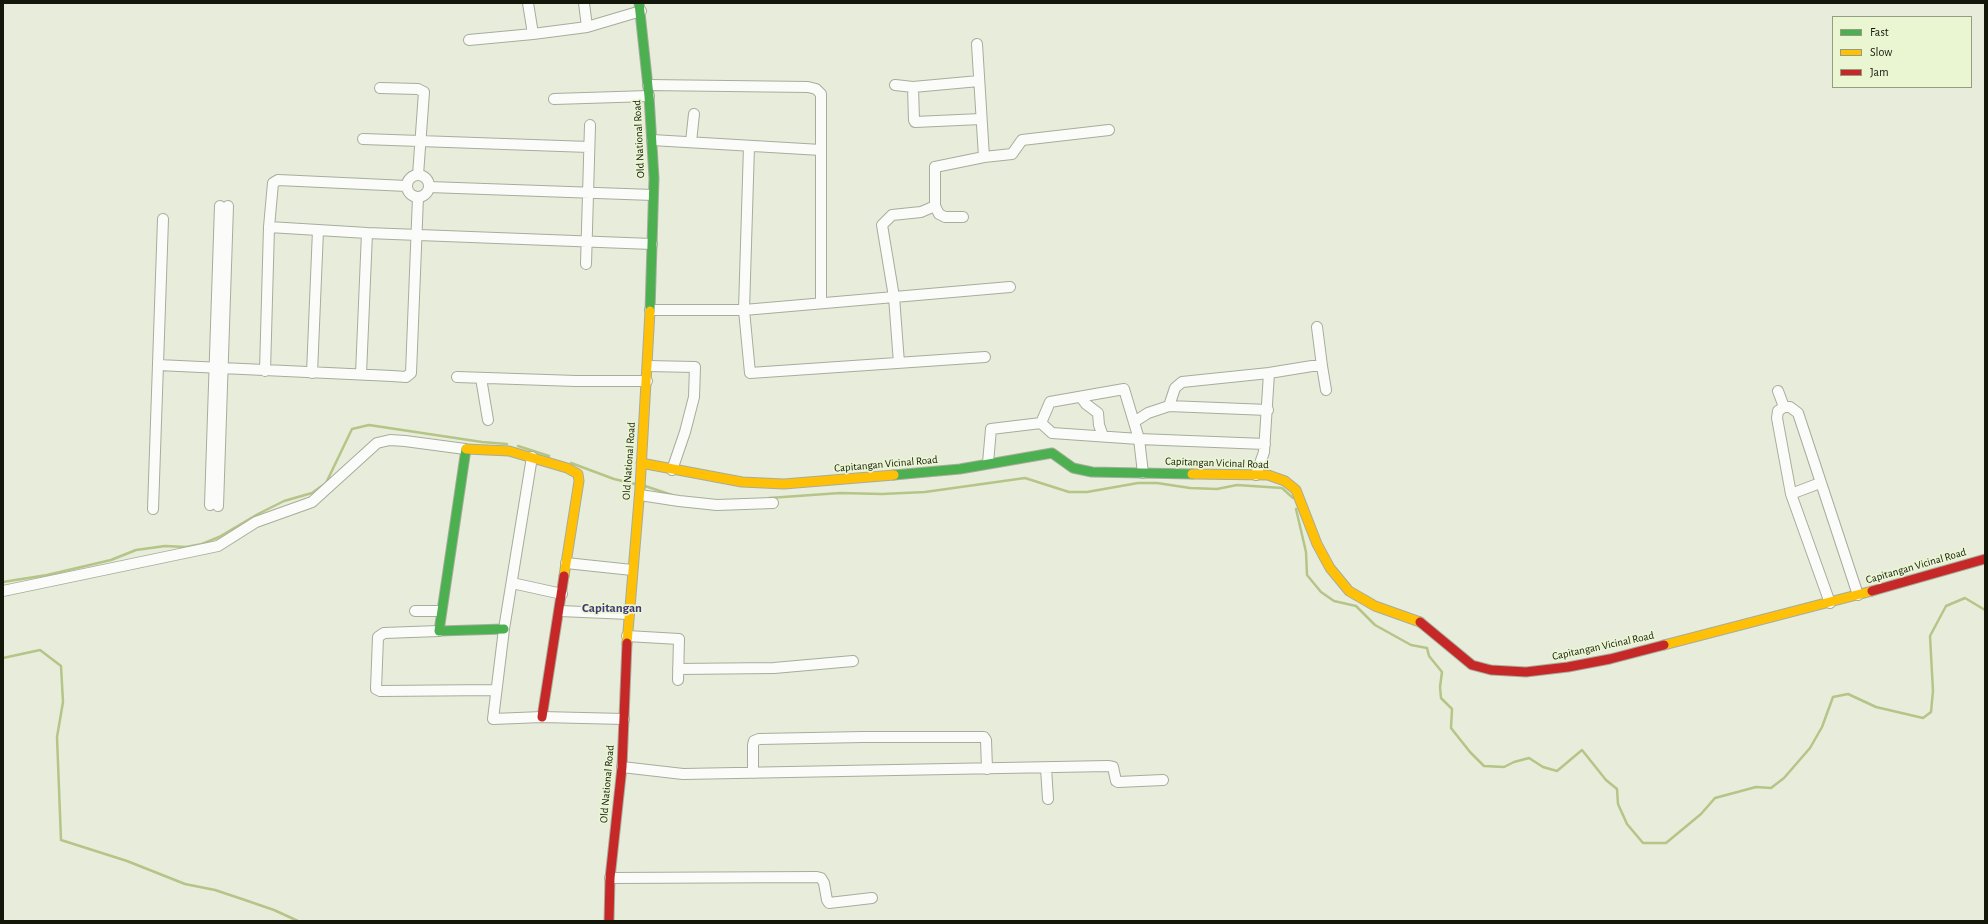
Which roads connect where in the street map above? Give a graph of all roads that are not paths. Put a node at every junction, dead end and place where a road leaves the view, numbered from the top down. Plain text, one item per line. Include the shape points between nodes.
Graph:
1 (528, 3) edge
2 (584, 3) edge
3 (640, 7) edge
4 (587, 27) junction
5 (533, 34) junction
6 (469, 40) dead end
7 (977, 44) dead end
8 (979, 81) junction
9 (648, 85) junction
10 (895, 85) dead end
11 (913, 87) junction
12 (380, 88) dead end
13 (649, 96) junction
14 (554, 99) dead end
15 (694, 114) dead end
16 (981, 119) junction
17 (590, 125) dead end
18 (1109, 130) dead end
19 (362, 139) dead end
20 (652, 140) junction
21 (420, 141) junction
22 (691, 142) junction
23 (749, 146) junction
24 (589, 147) junction
25 (821, 150) junction
26 (984, 157) junction
27 (418, 176) junction
28 (407, 186) junction
29 (429, 187) junction
30 (588, 193) junction
31 (653, 195) junction
32 (418, 197) junction
33 (224, 206) dead end
34 (935, 206) junction
35 (963, 217) dead end
36 (163, 219) dead end
37 (269, 227) junction
38 (318, 230) junction
39 (367, 233) junction
40 (415, 235) junction
41 (586, 241) junction
42 (652, 244) junction
43 (586, 264) dead end
44 (1010, 287) dead end
45 (894, 297) junction
46 (821, 303) junction
47 (650, 310) junction
48 (744, 310) junction
49 (1317, 327) dead end
50 (985, 357) dead end
51 (898, 363) junction
52 (158, 365) junction
53 (648, 366) junction
54 (1322, 366) junction
55 (220, 368) junction
56 (265, 371) junction
57 (312, 373) junction
58 (1268, 373) junction
59 (361, 374) junction
60 (458, 377) dead end
61 (481, 378) junction
62 (647, 381) junction
63 (1326, 390) dead end
64 (1778, 391) dead end
65 (1081, 397) junction
66 (1169, 406) junction
67 (1784, 407) junction
68 (1268, 410) junction
69 (488, 420) dead end
70 (1134, 422) junction
71 (1041, 423) junction
72 (1103, 436) junction
73 (1139, 439) junction
74 (1265, 444) junction
75 (465, 449) junction
76 (532, 457) junction
77 (641, 463) junction
78 (988, 463) junction
79 (672, 470) junction
80 (1143, 473) junction
81 (1256, 475) junction
82 (1820, 483) junction
83 (640, 492) junction
84 (1791, 494) junction
85 (773, 503) dead end
86 (214, 506) dead end
87 (153, 509) dead end
88 (1985, 559) edge
89 (566, 563) junction
90 (632, 570) junction
91 (512, 583) junction
92 (3, 591) edge
93 (562, 594) junction
94 (1858, 595) junction
95 (1830, 603) junction
96 (415, 611) dead end
97 (441, 611) junction
98 (560, 611) junction
99 (629, 614) junction
100 (504, 629) junction
101 (439, 631) junction
102 (627, 636) junction
103 (853, 662) dead end
104 (678, 669) junction
105 (678, 680) dead end
106 (495, 690) junction
107 (542, 717) junction
108 (624, 719) junction
109 (622, 767) junction
110 (1046, 768) junction
111 (987, 769) junction
112 (753, 773) junction
113 (1163, 780) dead end
114 (1048, 799) dead end
115 (610, 878) junction
116 (872, 898) dead end
117 (609, 921) edge

1 - 5 street
2 - 4 street
3 - 4 street
3 - 9 street, Old National Road
4 - 5 street
5 - 6 street
7 - 8 street
8 - 11 street
8 - 16 street
9 - 13 street, Old National Road
9 - 25 street via 816,89 821,94
10 - 11 street
11 - 16 street via 915,122
12 - 21 street via 418,89 424,92
13 - 14 street
13 - 20 street, Old National Road
15 - 22 street
16 - 26 street
17 - 24 street
18 - 26 street via 1022,140 1012,154
19 - 21 street
20 - 22 street
20 - 31 street, Old National Road
21 - 24 street
21 - 27 street
22 - 23 street
23 - 25 street
23 - 48 street
24 - 30 street
25 - 46 street
26 - 34 street via 935,167
27 - 28 street via 412,177
27 - 29 street via 427,181
28 - 32 street via 411,195
28 - 37 street via 278,180 273,183 272,188
29 - 30 street
29 - 32 street via 424,196
30 - 31 street
30 - 41 street
31 - 42 street, Old National Road
32 - 40 street
33 - 55 street
34 - 35 street via 944,217
34 - 45 street via 921,212 892,215 882,225
36 - 52 street
37 - 38 street
37 - 56 street
38 - 39 street
38 - 57 street
39 - 40 street
39 - 59 street
40 - 41 street
40 - 59 street via 411,373 406,377
41 - 42 street
41 - 43 street
42 - 47 street, Old National Road
44 - 45 street
45 - 46 street
45 - 51 street
46 - 48 street
47 - 48 street
47 - 53 street, Old National Road
48 - 51 street via 750,374
49 - 54 street
50 - 51 street
52 - 55 street
52 - 87 street
53 - 62 street, Old National Road
53 - 79 street via 695,367 694,397
54 - 58 street
54 - 63 street
55 - 56 street
55 - 86 street
56 - 57 street
57 - 59 street
58 - 66 street via 1182,382 1175,388
58 - 68 street
60 - 61 street
61 - 62 street
61 - 69 street
62 - 77 street, Old National Road
64 - 67 street
65 - 70 street via 1124,389
65 - 71 street via 1050,402
65 - 72 street via 1098,413
66 - 68 street
66 - 70 street via 1148,413
67 - 82 street via 1790,407 1798,413
67 - 84 street via 1778,411 1777,418
68 - 74 street
70 - 73 street
71 - 72 street via 1052,433
71 - 78 street via 991,429
72 - 73 street
73 - 74 street
73 - 80 street
74 - 81 street
75 - 76 street via 509,452
75 - 92 street via 405,441 390,440 377,443 312,502 256,522 218,546
75 - 97 street
76 - 89 street via 578,474
76 - 91 street
77 - 79 street, Capitangan Vicinal Road
77 - 83 street, Old National Road
78 - 79 street, Capitangan Vicinal Road via 960,470 784,484 742,482
78 - 80 street, Capitangan Vicinal Road via 1052,453 1073,468 1092,472
80 - 81 street, Capitangan Vicinal Road
81 - 95 street, Capitangan Vicinal Road via 1268,475 1286,481 1296,490 1317,544 1330,568 1349,591 1375,606 1418,620 1472,665 1491,670 1526,672 1610,659
82 - 84 street
82 - 94 street
83 - 85 street via 679,501 717,505
83 - 90 street, Old National Road
84 - 95 street
88 - 94 street, Capitangan Vicinal Road
89 - 90 street
89 - 93 street
90 - 99 street, Old National Road
91 - 93 street
91 - 100 street
93 - 98 street
94 - 95 street, Capitangan Vicinal Road
96 - 97 street
97 - 101 street
98 - 99 street
98 - 107 street
99 - 102 street, Old National Road
100 - 101 street
100 - 106 street
101 - 106 street via 384,633 378,637 376,690
102 - 104 street via 679,639
102 - 108 street, Old National Road
103 - 104 street via 774,668
104 - 105 street
106 - 107 street via 493,719
107 - 108 street
108 - 109 street, Old National Road
109 - 112 street via 683,774
109 - 115 street, Old National Road
110 - 111 street
110 - 113 street via 1108,766 1113,767 1118,782
110 - 114 street
111 - 112 street
111 - 112 street via 984,737 759,738 753,745
115 - 116 street via 817,877 822,878 829,903
115 - 117 street, Old National Road

